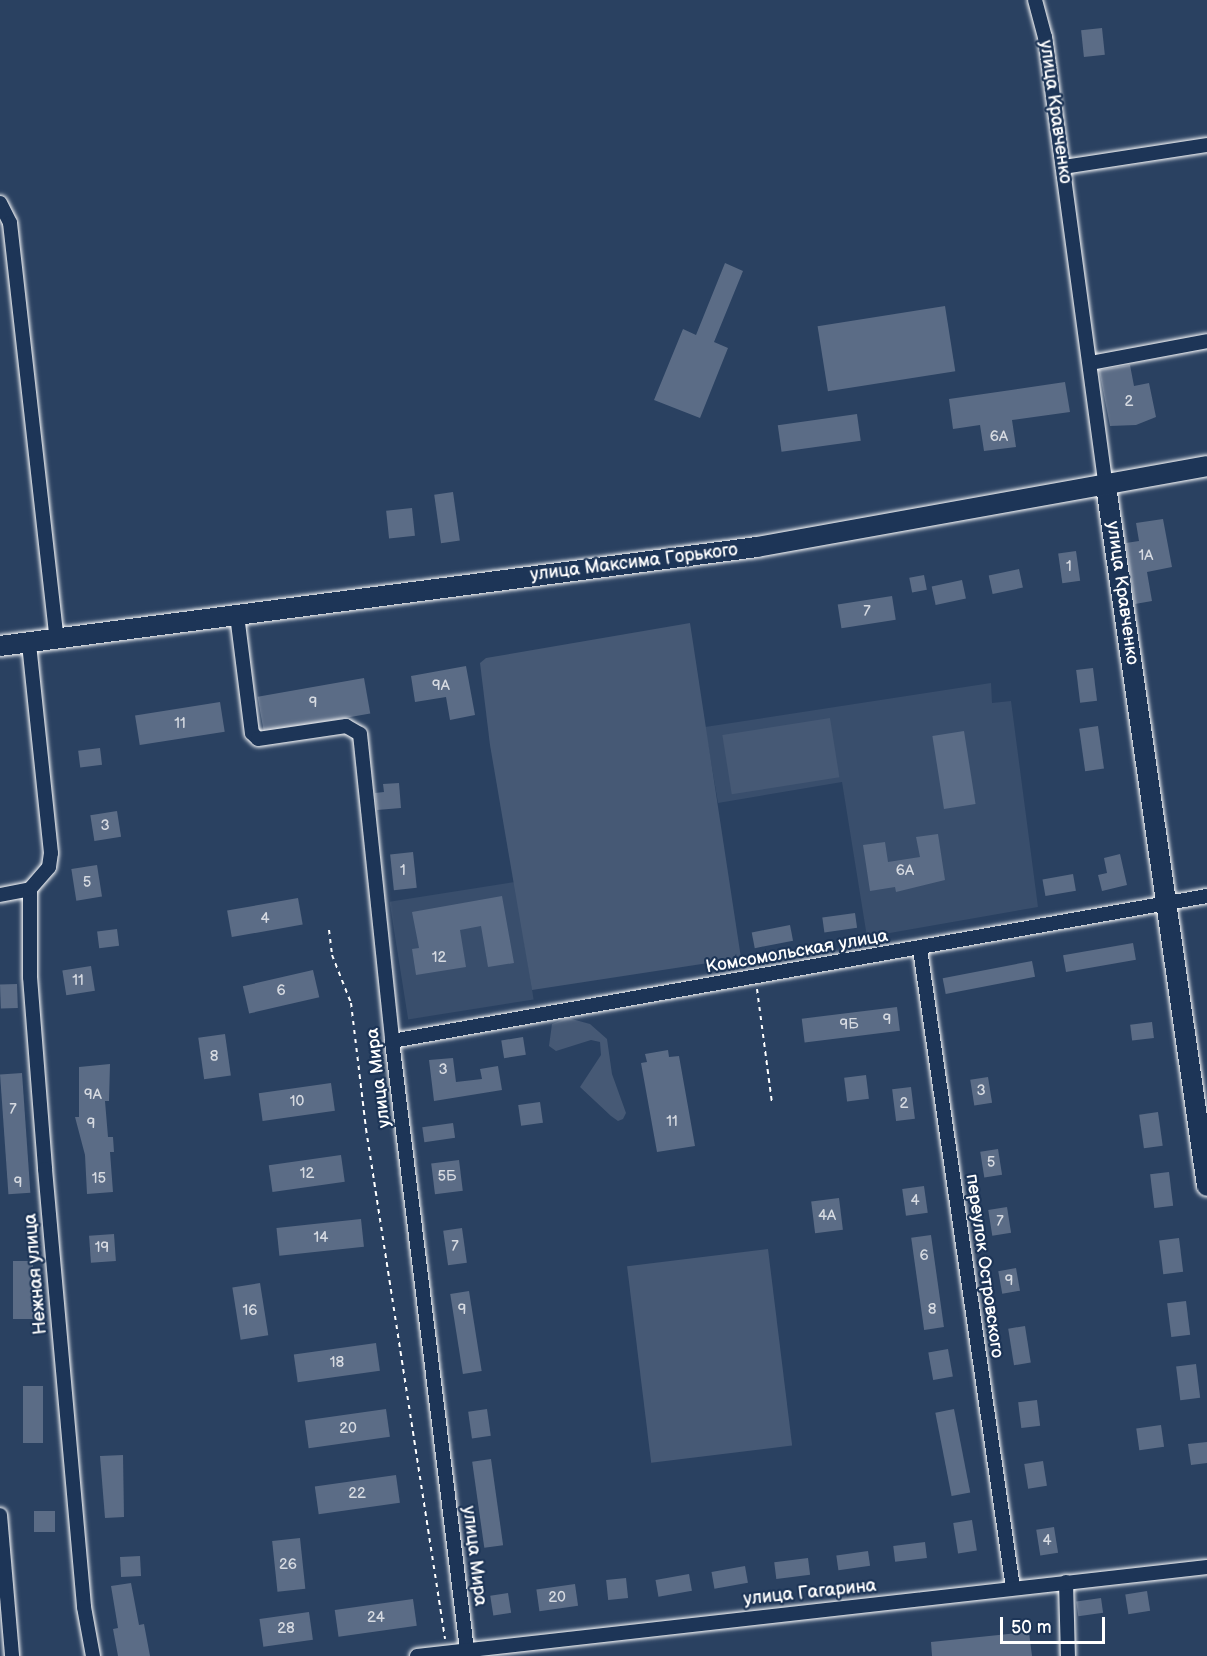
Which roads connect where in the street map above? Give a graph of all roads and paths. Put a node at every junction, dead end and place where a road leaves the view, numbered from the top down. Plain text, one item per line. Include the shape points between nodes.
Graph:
1 (1039, 3) edge
2 (1207, 145) edge
3 (1063, 167) junction
4 (0, 203) edge
5 (1207, 341) edge
6 (1089, 363) junction
7 (1207, 466) edge
8 (1106, 486) junction
9 (237, 615) junction
10 (57, 639) junction
11 (28, 643) junction
12 (0, 646) edge
13 (30, 889) junction
14 (0, 895) edge
15 (1207, 896) edge
16 (1166, 902) junction
17 (329, 930) dead end
18 (920, 949) junction
19 (756, 978) junction
20 (393, 1041) junction
21 (772, 1103) dead end
22 (1202, 1119) edge
23 (1207, 1186) edge
24 (0, 1515) edge
25 (1207, 1567) edge
26 (1066, 1582) junction
27 (1013, 1588) junction
28 (468, 1650) junction
29 (447, 1652) junction
30 (12, 1656) edge
31 (93, 1656) edge
32 (417, 1656) edge
33 (1068, 1656) edge

1 - 3 street, улица Кравченко
2 - 3 street
3 - 6 street, улица Кравченко
4 - 10 street via 10,223
5 - 6 street
6 - 8 street, улица Кравченко
7 - 8 main road, улица Максима Горького
8 - 9 main road, улица Максима Горького via 757,547
8 - 16 main road, улица Кравченко
9 - 10 main road, улица Максима Горького
9 - 20 street, улица Мира via 252,732 258,739 346,726 360,734
10 - 11 main road, улица Максима Горького
11 - 12 main road, улица Максима Горького
11 - 13 street via 52,840 49,867
13 - 14 street
13 - 31 street, Нежная улица via 30,977 48,1203 84,1607
15 - 16 street, Комсомольская улица
16 - 18 street, Комсомольская улица
16 - 22 main road, улица Кравченко
17 - 29 path via 332,956 351,1003 366,1129
18 - 19 street, Комсомольская улица
18 - 27 street, переулок Островского
19 - 20 street, Комсомольская улица
19 - 21 path
20 - 28 street, улица Мира
22 - 23 main road, улица Кравченко
24 - 30 street
25 - 26 street, улица Гагарина
26 - 27 street, улица Гагарина
26 - 33 street
27 - 28 street, улица Гагарина
28 - 29 street, улица Гагарина
29 - 32 street, улица Гагарина

